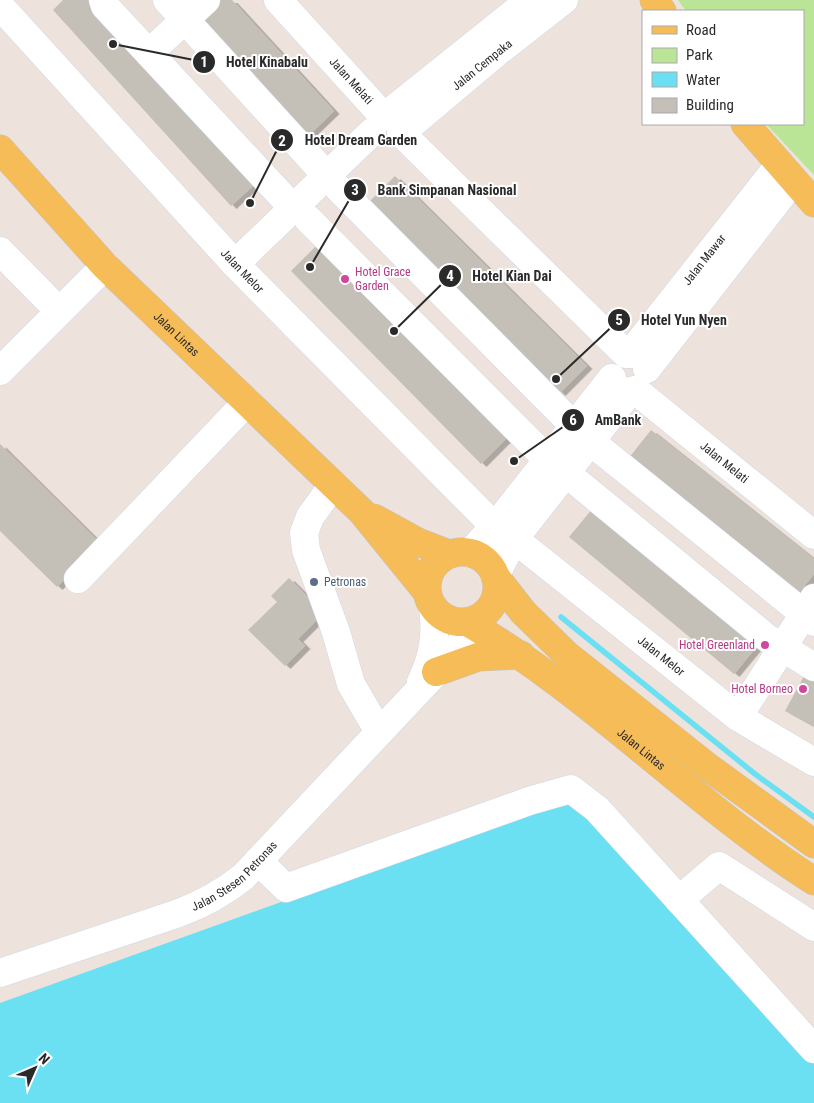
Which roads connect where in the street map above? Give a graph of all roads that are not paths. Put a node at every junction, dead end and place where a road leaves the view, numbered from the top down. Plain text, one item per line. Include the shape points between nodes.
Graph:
1 (18, 0) edge
2 (103, 0) edge
3 (167, 0) edge
4 (206, 0) edge
5 (258, 0) edge
6 (278, 0) edge
7 (530, 0) edge
8 (564, 0) edge
9 (0, 6) edge
10 (185, 20) junction
11 (149, 52) junction
12 (746, 125) edge
13 (384, 133) junction
14 (0, 148) edge
15 (786, 173) junction
16 (333, 183) junction
17 (814, 203) edge
18 (300, 214) junction
19 (0, 251) edge
20 (247, 265) junction
21 (105, 266) junction
22 (59, 312) junction
23 (0, 371) edge
24 (630, 372) junction
25 (247, 402) junction
26 (582, 434) junction
27 (557, 466) junction
28 (333, 485) junction
29 (362, 512) junction
30 (814, 514) edge
31 (510, 526) junction
32 (814, 535) edge
33 (708, 537) junction
34 (459, 554) junction
35 (682, 569) junction
36 (495, 576) junction
37 (78, 579) dead end
38 (430, 600) junction
39 (810, 612) edge
40 (467, 622) junction
41 (782, 649) junction
42 (521, 655) junction
43 (814, 667) edge
44 (436, 672) junction
45 (414, 694) junction
46 (742, 710) junction
47 (379, 732) junction
48 (814, 742) edge
49 (814, 762) edge
50 (814, 844) edge
51 (258, 861) junction
52 (814, 881) edge
53 (679, 900) junction
54 (814, 927) edge
55 (0, 973) edge
56 (814, 1049) edge

1 - 20 street, Jalan Melor
2 - 11 street
3 - 10 street
4 - 10 street
5 - 13 street, Jalan Melati
6 - 13 street, Jalan Melati
7 - 13 street, Jalan Cempaka
8 - 13 street, Jalan Cempaka
9 - 20 street, Jalan Melor
10 - 11 street
10 - 16 street
11 - 18 street
12 - 15 main road
13 - 16 street, Jalan Cempaka
13 - 24 street, Jalan Melati
14 - 21 main road, Jalan Lintas
15 - 17 main road
15 - 24 street, Jalan Mawar
16 - 18 street, Jalan Cempaka
16 - 26 street
18 - 20 street, Jalan Cempaka
18 - 27 street
19 - 22 street
20 - 31 street, Jalan Melor
21 - 22 street
21 - 25 main road, Jalan Lintas
22 - 23 street
24 - 26 street, Jalan Mawar
24 - 30 street, Jalan Melati
24 - 32 street, Jalan Melati
25 - 28 main road, Jalan Lintas
25 - 37 street
26 - 27 street, Jalan Mawar
26 - 33 street
27 - 31 street, Jalan Mawar
27 - 35 street
28 - 29 main road, Jalan Lintas
28 - 47 street via 310,517 304,533 306,550 351,684
29 - 34 main road, Jalan Lintas via 418,542
29 - 38 main road, Jalan Lintas
31 - 34 street, Jalan Mawar
31 - 36 street, Jalan Mawar
31 - 46 street, Jalan Melor
33 - 35 street
33 - 39 street
34 - 36 main road via 486,561
34 - 38 main road via 439,560 431,569 427,580
35 - 41 street
36 - 40 main road via 497,586 492,606
36 - 50 main road via 528,618 567,655 708,767
38 - 40 main road via 448,620
38 - 45 street, Jalan Stesen Petronas via 436,628 432,655
39 - 41 street
40 - 42 main road, Jalan Lintas
40 - 44 street, Jalan Stesen Petronas via 455,652
41 - 43 street
41 - 46 street
42 - 44 main road via 478,657
42 - 52 main road, Jalan Lintas via 717,813
44 - 45 street, Jalan Stesen Petronas
45 - 47 street, Jalan Stesen Petronas
46 - 48 street, Jalan Melor
46 - 49 street, Jalan Melor
47 - 51 street, Jalan Stesen Petronas
51 - 53 street via 286,888 571,788 596,809
51 - 55 street, Jalan Stesen Petronas via 226,891 204,904
53 - 54 street via 719,866
53 - 56 street

